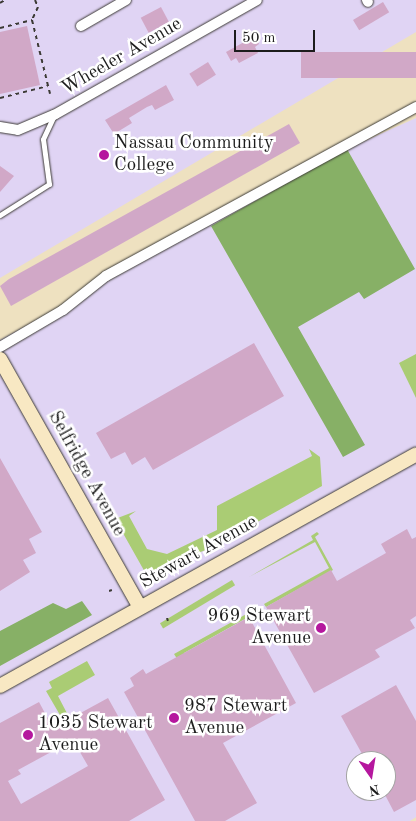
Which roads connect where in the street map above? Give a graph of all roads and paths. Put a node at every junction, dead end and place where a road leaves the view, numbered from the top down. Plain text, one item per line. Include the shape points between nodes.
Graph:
1 (5, 0) edge
2 (35, 0) edge
3 (126, 0) edge
4 (257, 0) edge
5 (0, 3) edge
6 (32, 20) junction
7 (80, 26) dead end
8 (0, 28) edge
9 (48, 86) junction
10 (50, 94) dead end
11 (0, 98) edge
12 (416, 107) edge
13 (54, 116) junction
14 (0, 127) edge
15 (0, 215) edge
16 (0, 347) edge
17 (0, 359) edge
18 (416, 454) edge
19 (149, 570) dead end
20 (152, 576) dead end
21 (140, 607) junction
22 (0, 686) edge

1 - 5 path
2 - 6 path via 38,7
3 - 7 street
4 - 13 street, Wheeler Avenue
6 - 8 path
6 - 9 path
9 - 10 path
9 - 11 path
12 - 16 street via 106,276 63,310
13 - 14 street, Wheeler Avenue via 18,130
13 - 15 lane via 43,139 48,184
17 - 21 main road, Selfridge Avenue
18 - 21 main road, Stewart Avenue
19 - 20 path
21 - 22 main road, Stewart Avenue

